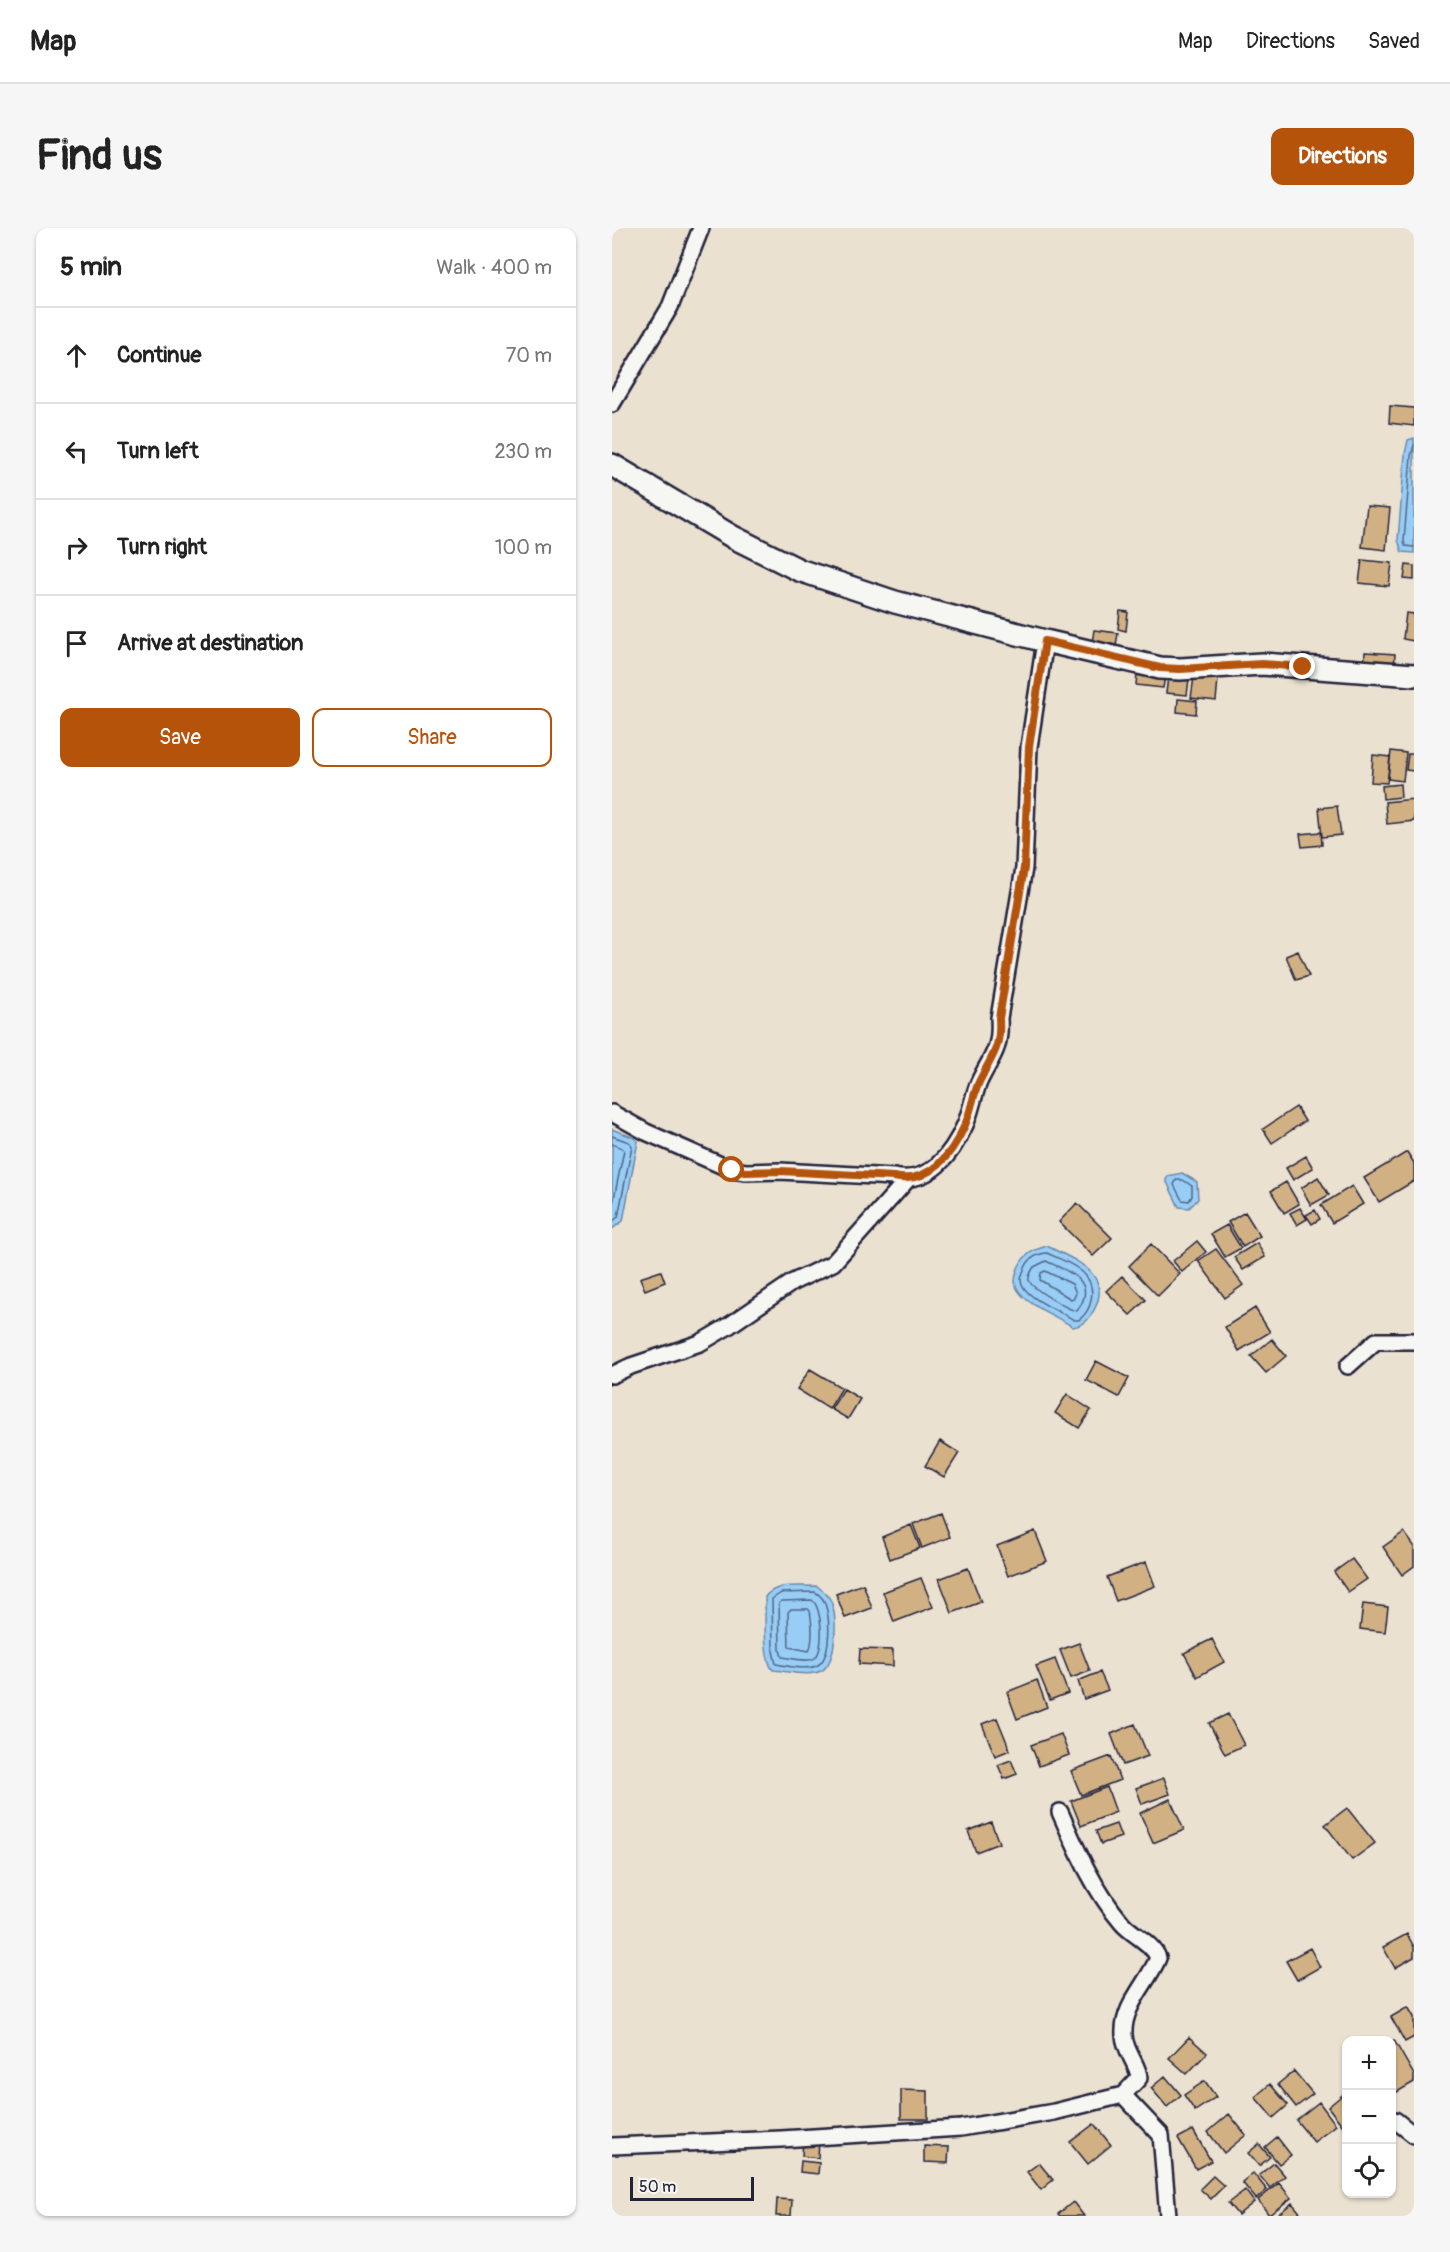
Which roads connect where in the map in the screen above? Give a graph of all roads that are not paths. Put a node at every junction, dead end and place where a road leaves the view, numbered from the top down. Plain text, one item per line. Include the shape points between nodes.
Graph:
1 (701, 228) edge
2 (612, 404) edge
3 (612, 465) edge
4 (1045, 641) junction
5 (1414, 675) edge
6 (612, 1113) edge
7 (907, 1180) junction
8 (1414, 1341) edge
9 (1348, 1366) dead end
10 (612, 1375) edge
11 (1060, 1812) dead end
12 (1123, 2095) junction
13 (1396, 2121) edge
14 (1414, 2135) edge
15 (612, 2146) edge
16 (1168, 2216) edge

1 - 2 street via 670,307
3 - 4 street via 733,537 799,570 895,603
4 - 5 street via 1160,668 1262,664
4 - 7 street via 1029,747 1024,868 997,1050 979,1083 965,1126 942,1162 921,1177
6 - 7 street via 732,1170
7 - 10 street via 832,1263 793,1282 700,1343
8 - 9 street via 1376,1341
11 - 12 street via 1087,1873 1122,1924 1158,1959 1127,2013 1123,2034 1140,2078
12 - 15 street via 961,2128
12 - 16 street via 1161,2135
13 - 14 street

